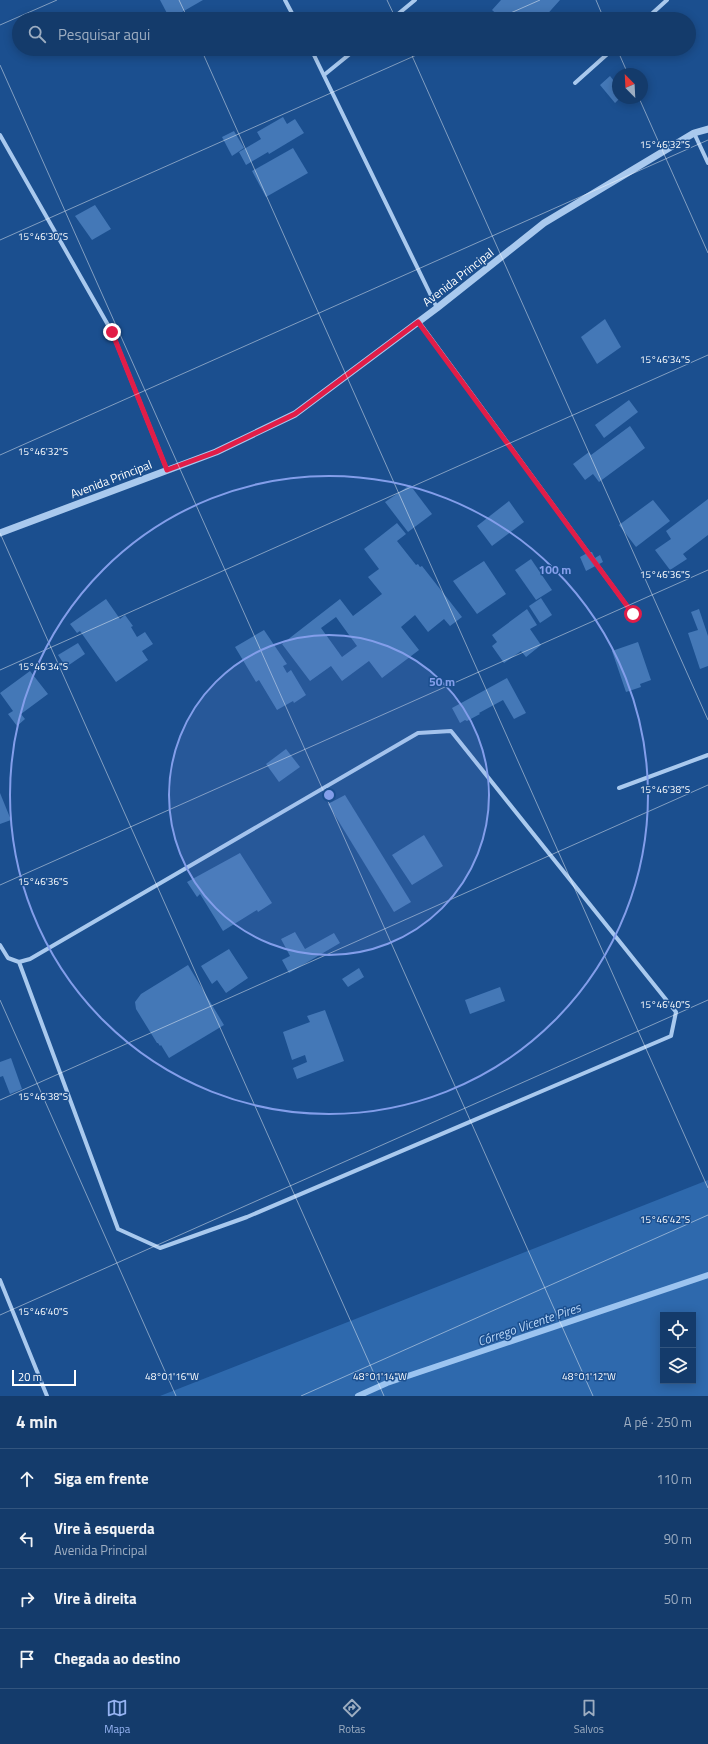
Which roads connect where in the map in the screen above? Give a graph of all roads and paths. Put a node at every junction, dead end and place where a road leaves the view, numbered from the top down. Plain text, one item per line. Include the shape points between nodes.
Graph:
1 (285, 0) edge
2 (415, 0) edge
3 (667, 0) edge
4 (291, 12) edge
5 (400, 12) edge
6 (654, 12) edge
7 (314, 56) edge
8 (347, 56) edge
9 (605, 56) edge
10 (324, 75) junction
11 (575, 83) dead end
12 (708, 129) edge
13 (694, 133) junction
14 (0, 135) edge
15 (708, 163) edge
16 (437, 308) junction
17 (418, 322) junction
18 (167, 470) junction
19 (0, 532) edge
20 (633, 614) dead end
21 (708, 755) edge
22 (619, 788) dead end
23 (0, 945) edge
24 (19, 962) junction
25 (0, 1280) edge
26 (47, 1396) edge

1 - 4 street
2 - 5 street
3 - 6 street
7 - 10 street
8 - 10 street
9 - 11 street
10 - 16 street
12 - 13 street, Avenida Principal
13 - 15 street
13 - 16 street, Avenida Principal via 544,223
14 - 18 street via 112,332
16 - 17 street, Avenida Principal
17 - 18 street, Avenida Principal via 295,414 216,452
17 - 20 street
18 - 19 street, Avenida Principal
21 - 22 street
23 - 24 street via 8,958
24 - 24 street via 118,1229 160,1248 247,1216 671,1036 676,1012 451,731 418,733 30,959
25 - 26 street

